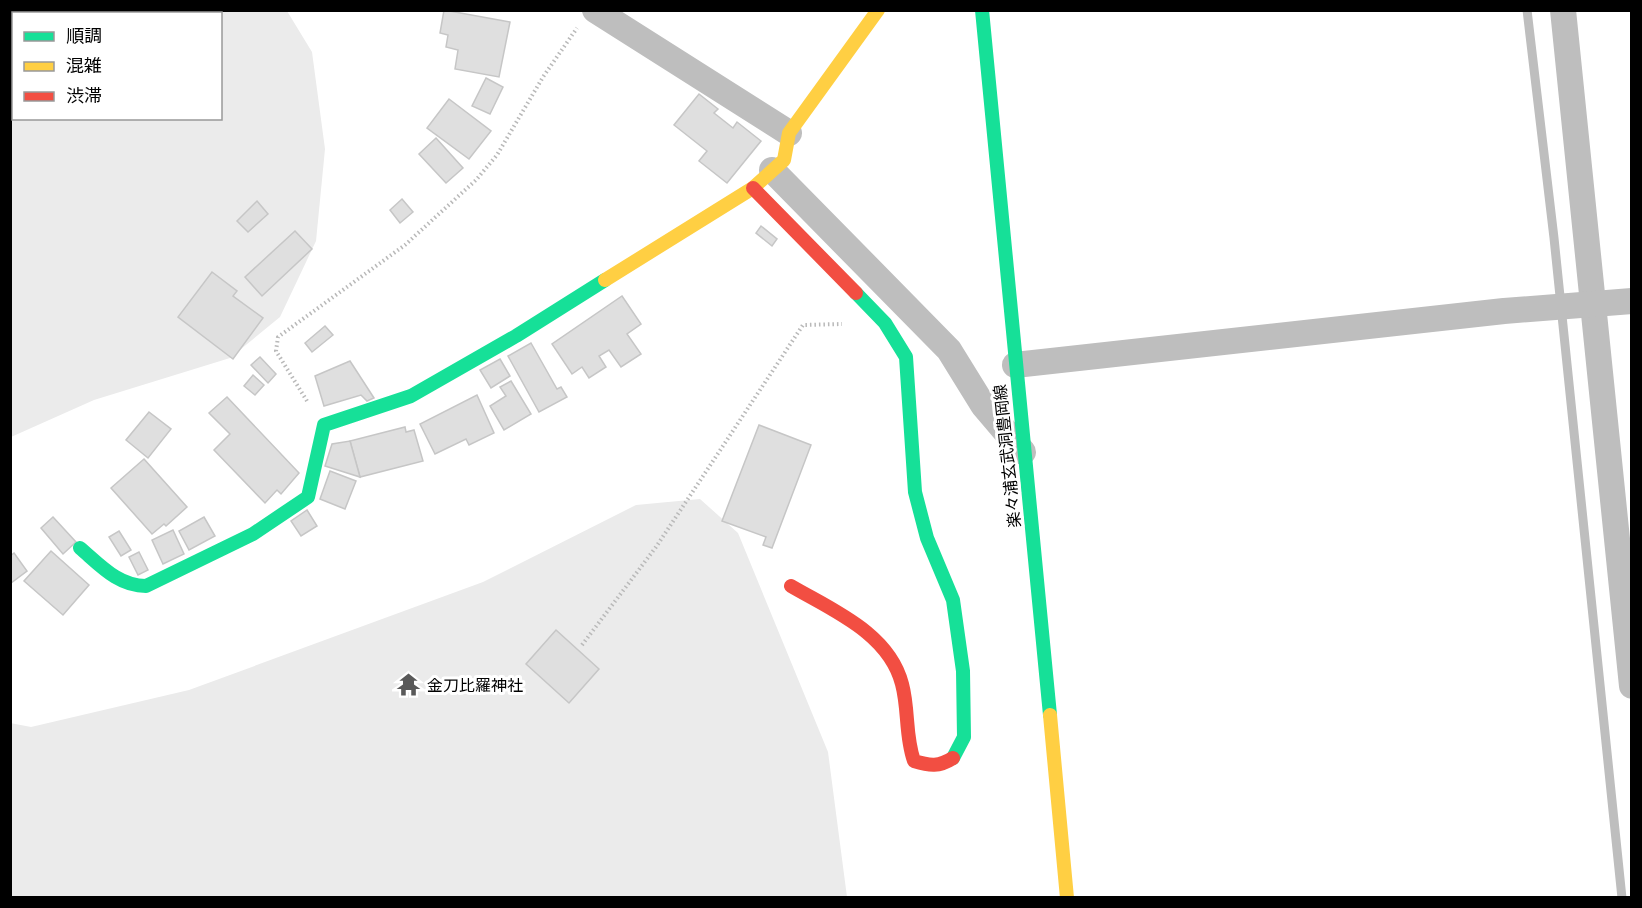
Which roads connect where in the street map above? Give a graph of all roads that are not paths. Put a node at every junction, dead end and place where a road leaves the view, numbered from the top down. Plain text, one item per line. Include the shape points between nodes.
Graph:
1 (878, 10) edge
2 (982, 10) edge
3 (1563, 10) edge
4 (589, 15) edge
5 (789, 132) junction
6 (772, 170) junction
7 (753, 188) junction
8 (1632, 301) edge
9 (1592, 305) junction
10 (1015, 365) junction
11 (1023, 452) junction
12 (80, 548) dead end
13 (790, 586) dead end
14 (1632, 686) edge
15 (1067, 897) edge

1 - 5 street
2 - 10 street, 楽々浦玄武洞豊岡線
3 - 9 street
4 - 5 street
5 - 6 street via 784,160
6 - 7 street
6 - 11 street via 949,350 983,405
7 - 12 street via 516,336 411,396 324,425 308,496 253,534 135,588
7 - 13 street via 885,323 906,357 915,492 927,538 953,600 963,671 964,736 957,755 944,764 931,766 914,761 906,741 902,682 889,657 874,636
8 - 9 street
9 - 10 street via 1503,311
9 - 14 street
10 - 11 street, 楽々浦玄武洞豊岡線
11 - 15 street, 楽々浦玄武洞豊岡線

